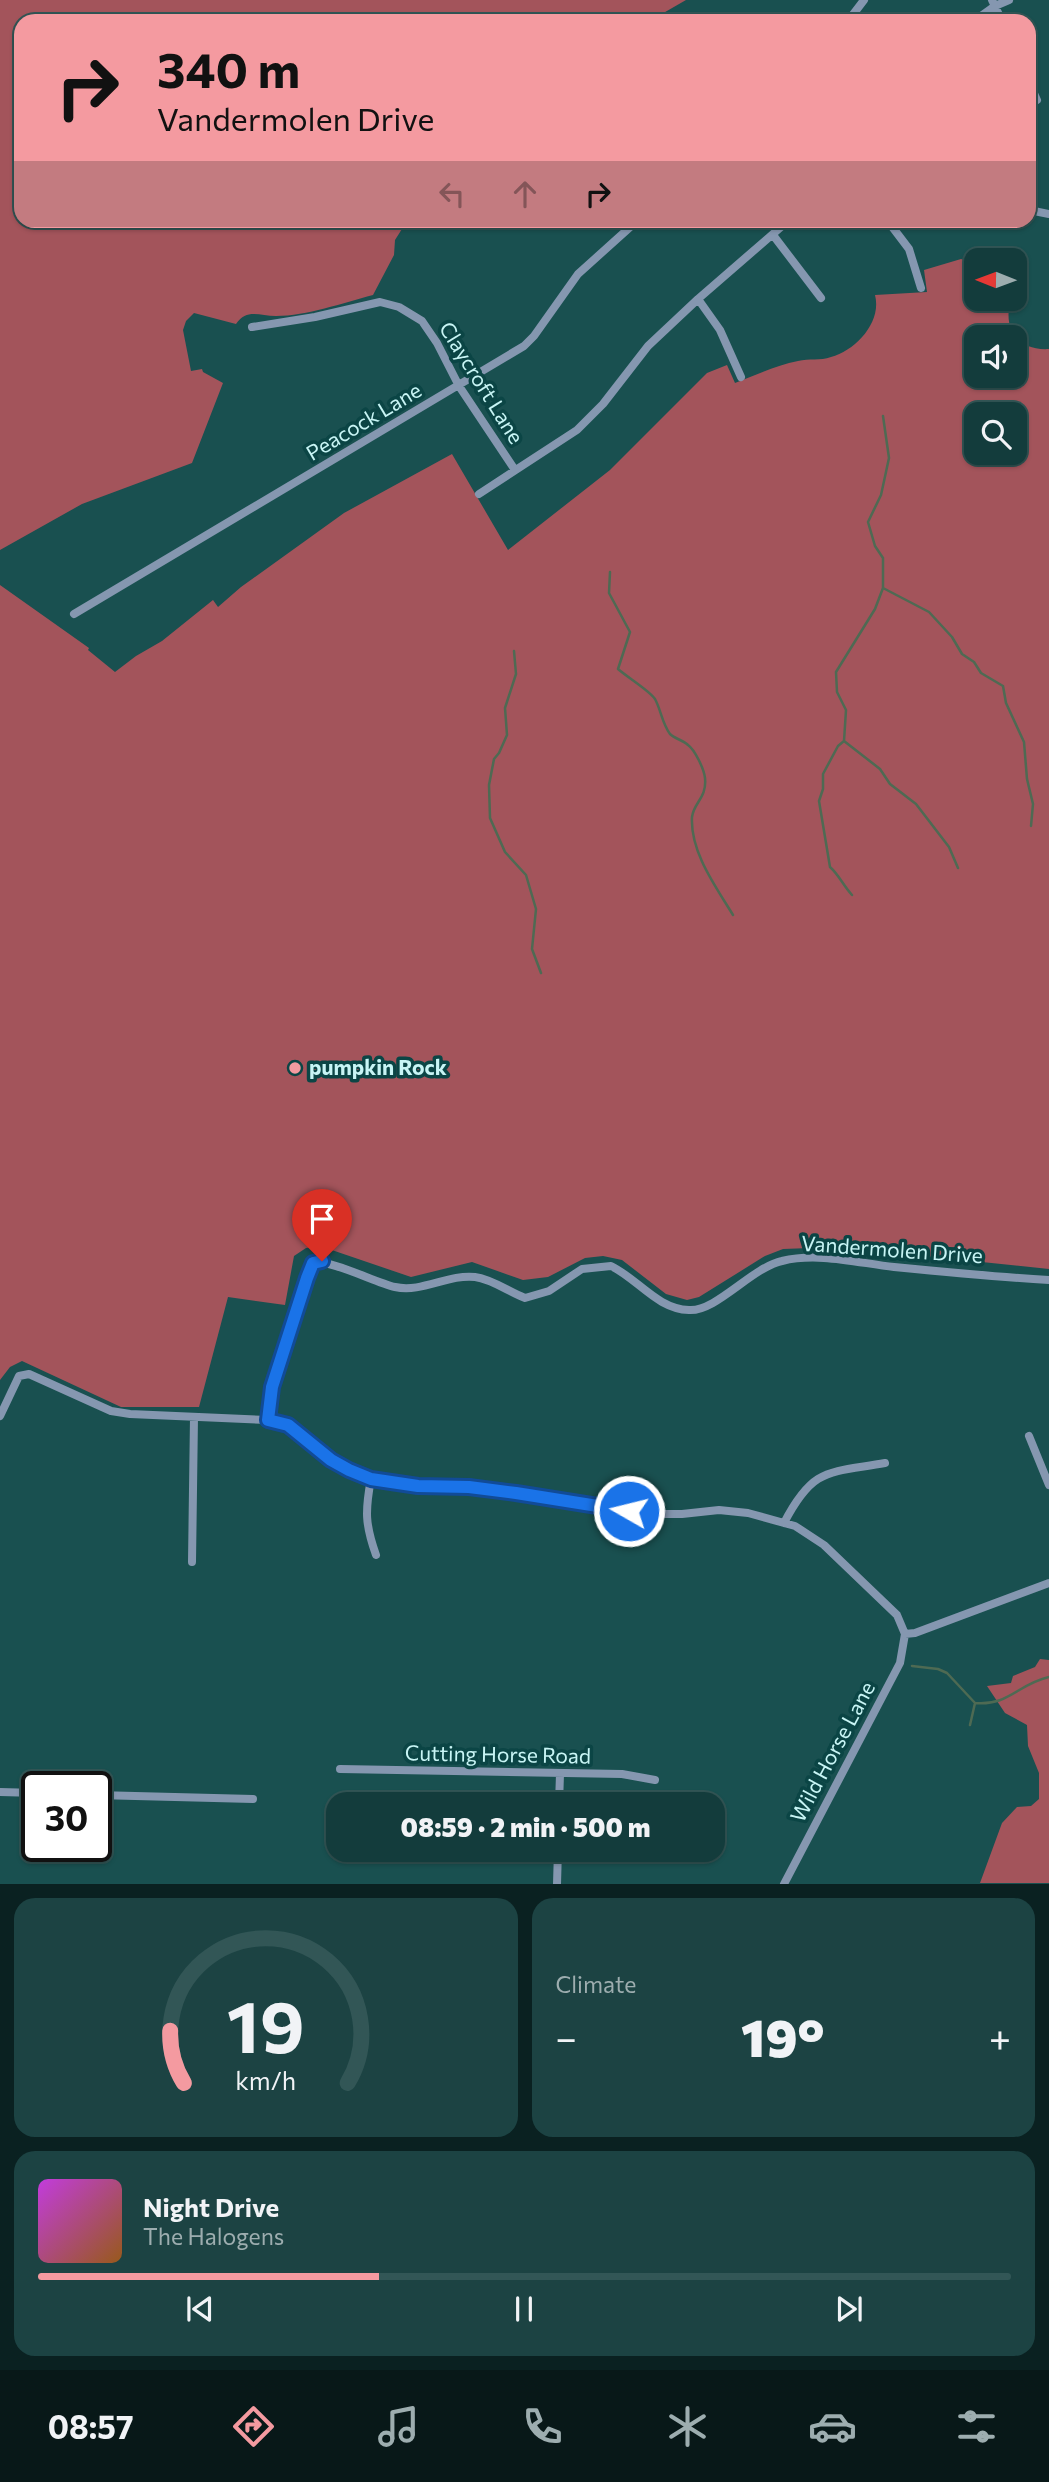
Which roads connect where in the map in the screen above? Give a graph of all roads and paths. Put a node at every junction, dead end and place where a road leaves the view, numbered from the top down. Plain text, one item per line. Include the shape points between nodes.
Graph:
1 (864, 0) edge
2 (1009, 0) edge
3 (993, 3) edge
4 (853, 14) edge
5 (780, 228) edge
6 (897, 228) edge
7 (628, 229) edge
8 (772, 235) junction
9 (921, 288) dead end
10 (821, 298) dead end
11 (698, 299) junction
12 (252, 327) dead end
13 (741, 376) dead end
14 (459, 386) junction
15 (515, 470) junction
16 (479, 494) dead end
17 (74, 614) dead end
18 (1049, 1280) edge
19 (0, 1416) edge
20 (194, 1417) junction
21 (268, 1420) junction
22 (1029, 1436) dead end
23 (885, 1463) dead end
24 (371, 1479) junction
25 (1049, 1485) edge
26 (784, 1523) junction
27 (376, 1555) dead end
28 (192, 1562) dead end
29 (1049, 1583) edge
30 (905, 1634) junction
31 (340, 1769) dead end
32 (560, 1774) junction
33 (655, 1780) dead end
34 (0, 1792) edge
35 (559, 1792) edge
36 (21, 1793) edge
37 (112, 1795) edge
38 (253, 1798) dead end
39 (558, 1862) edge
40 (557, 1884) edge
41 (784, 1884) edge

1 - 4 street
2 - 3 street
5 - 8 street
6 - 9 street via 909,249
7 - 14 street, Peacock Lane via 578,274 530,341
8 - 10 street
8 - 11 street
11 - 13 street via 720,330
11 - 15 street via 648,346 577,430
12 - 14 street, Claycroft Lane via 380,302 399,307 422,321
14 - 15 street, Claycroft Lane
14 - 17 street, Peacock Lane
15 - 16 street
18 - 21 street, Vandermolen Drive via 797,1259 766,1266 698,1311 666,1305 611,1266 582,1269 550,1291 525,1298 477,1278 397,1287 322,1261 313,1263 307,1278 272,1387
19 - 20 street via 19,1376 29,1374 111,1411
20 - 21 street
20 - 28 street
21 - 24 street via 288,1425 331,1460
22 - 25 street
23 - 26 street via 829,1473 809,1483
24 - 26 street via 469,1487 649,1514 748,1513
24 - 27 street via 366,1528
26 - 30 street via 824,1545 897,1615
29 - 30 street
30 - 41 street, Wild Horse Lane via 900,1663
31 - 32 street, Cutting Horse Road
32 - 33 street, Cutting Horse Road via 622,1774
32 - 35 street
34 - 36 street
37 - 38 street
39 - 40 street

